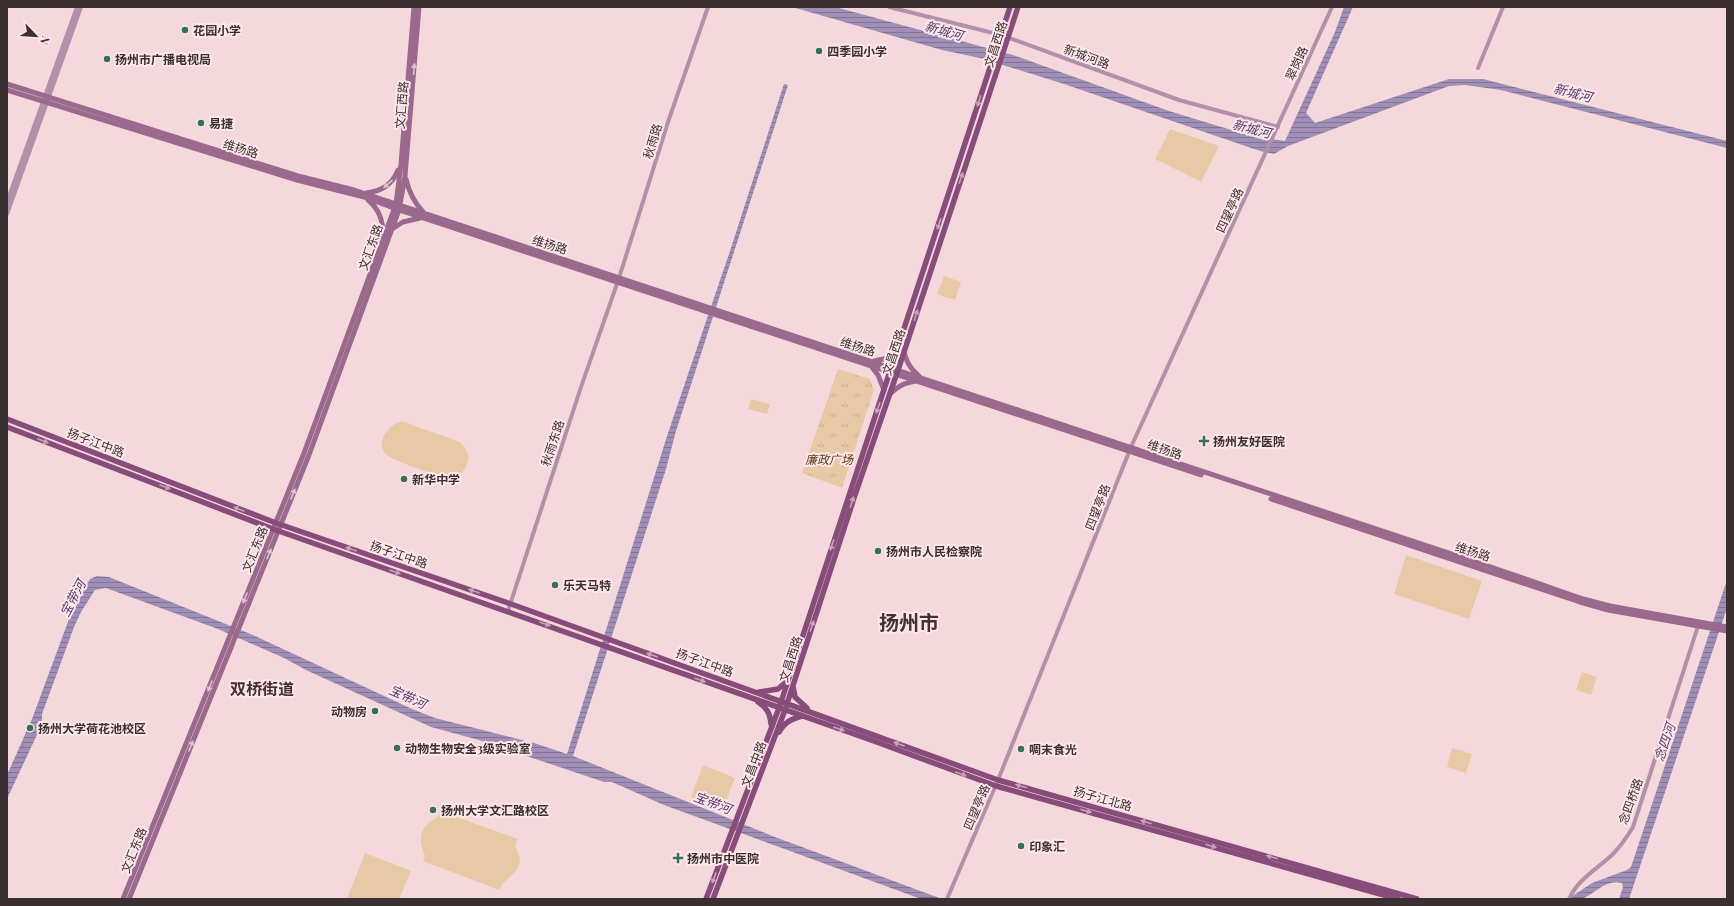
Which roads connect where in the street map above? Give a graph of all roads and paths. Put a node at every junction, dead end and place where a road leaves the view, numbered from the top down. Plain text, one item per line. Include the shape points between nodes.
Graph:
1 (77, 7) edge
2 (81, 7) edge
3 (414, 7) edge
4 (419, 7) edge
5 (708, 7) edge
6 (889, 7) edge
7 (1010, 7) edge
8 (1018, 7) edge
9 (1332, 7) edge
10 (1503, 7) edge
11 (1001, 35) junction
12 (1008, 38) junction
13 (1478, 68) dead end
14 (7, 84) edge
15 (7, 90) edge
16 (46, 98) junction
17 (1278, 127) junction
18 (401, 164) junction
19 (405, 176) junction
20 (365, 195) junction
21 (7, 202) edge
22 (397, 207) junction
23 (7, 214) edge
24 (424, 215) junction
25 (392, 229) junction
26 (384, 238) junction
27 (618, 280) junction
28 (897, 349) junction
29 (904, 352) junction
30 (872, 363) junction
31 (891, 370) junction
32 (898, 372) junction
33 (920, 379) junction
34 (884, 390) junction
35 (890, 395) junction
36 (7, 419) edge
37 (7, 427) edge
38 (1130, 449) junction
39 (277, 527) junction
40 (511, 604) junction
41 (508, 611) junction
42 (1700, 623) junction
43 (1727, 627) edge
44 (1727, 631) edge
45 (227, 651) junction
46 (788, 681) junction
47 (793, 686) junction
48 (756, 692) junction
49 (752, 698) junction
50 (781, 701) junction
51 (787, 703) junction
52 (782, 709) junction
53 (812, 712) junction
54 (802, 716) junction
55 (772, 726) junction
56 (771, 745) junction
57 (998, 780) junction
58 (996, 786) junction
59 (123, 899) edge
60 (129, 899) edge
61 (706, 899) edge
62 (713, 899) edge
63 (947, 899) edge
64 (1398, 899) edge
65 (1417, 899) edge
66 (1569, 899) edge

1 - 16 street
2 - 16 street
3 - 18 main road, 文汇西路
19 -> 4 main road, 文汇西路
5 - 27 street, 秋雨路
6 - 11 street, 新城河路
7 - 11 main road, 文昌西路
8 - 12 main road, 文昌西路
9 - 17 street, 翠岗路
10 - 13 street
11 - 12 street, 新城河路
11 -> 28 main road, 文昌西路
12 - 17 street, 新城河路 via 1179,100
29 -> 12 main road, 文昌西路
14 - 16 main road, 维扬路
15 - 16 main road, 维扬路
16 - 20 main road, 维扬路 via 297,180
16 - 21 street
16 - 23 street
17 - 38 street, 四望亭路
18 -> 20 main road via 395,178 384,189
18 - 22 main road, 文汇西路
19 - 22 main road, 文汇西路
19 - 24 main road via 412,198
20 - 22 main road, 维扬路
20 - 26 main road via 376,206 382,218
22 - 24 main road, 维扬路
22 - 25 main road, 文汇东路
22 - 26 main road, 文汇东路
24 - 25 main road via 403,222
24 - 27 main road, 维扬路
39 -> 25 main road, 文汇东路 via 352,340
26 - 39 main road, 文汇东路
27 - 30 main road, 维扬路
27 - 40 street, 秋雨东路
28 - 30 main road via 888,358
28 - 31 main road, 文昌西路
29 - 32 main road, 文昌西路
29 - 33 main road via 906,362
30 - 31 main road, 维扬路
30 - 34 main road
31 - 32 main road, 维扬路
31 - 34 main road, 文昌西路
32 - 33 main road, 维扬路
32 - 35 main road, 文昌西路
33 - 35 main road via 897,387
33 - 38 main road, 维扬路
34 -> 46 main road, 文昌西路
47 -> 35 main road, 文昌西路
39 -> 36 main road, 扬子江中路
37 -> 39 main road, 扬子江中路
38 - 42 main road, 维扬路 via 1580,602 1608,610
38 - 57 street, 四望亭路
40 -> 39 main road, 扬子江中路
39 -> 41 main road, 扬子江中路
39 - 45 main road, 文汇东路
40 - 41 street, 秋雨东路
48 -> 40 main road, 扬子江中路
41 -> 49 main road, 扬子江中路
42 - 43 main road, 维扬路
42 - 44 main road, 维扬路
42 - 66 street, 念四桥路 via 1633,827 1612,855 1573,890
45 -> 59 main road, 文汇东路
60 -> 45 main road, 文汇东路
46 - 48 main road via 778,689
46 - 50 main road, 文昌西路
47 - 51 main road, 文昌西路
47 - 53 main road via 795,697
48 - 50 main road, 扬子江中路
49 - 52 main road, 扬子江中路
49 - 55 main road via 766,708
50 - 51 main road, 扬子江中路
50 - 52 main road, 文昌西路
51 - 52 main road, 文昌中路
51 - 53 main road, 扬子江北路
52 - 54 main road, 扬子江北路
52 - 55 main road, 文昌中路
52 - 56 main road, 文昌中路
57 -> 53 main road, 扬子江北路
54 - 56 main road via 784,724
54 -> 58 main road, 扬子江北路
55 -> 61 main road, 文昌中路
56 - 62 main road, 文昌中路
57 - 58 street, 四望亭路
65 -> 57 main road, 扬子江北路
58 - 63 street, 四望亭路
58 -> 64 main road, 扬子江北路

